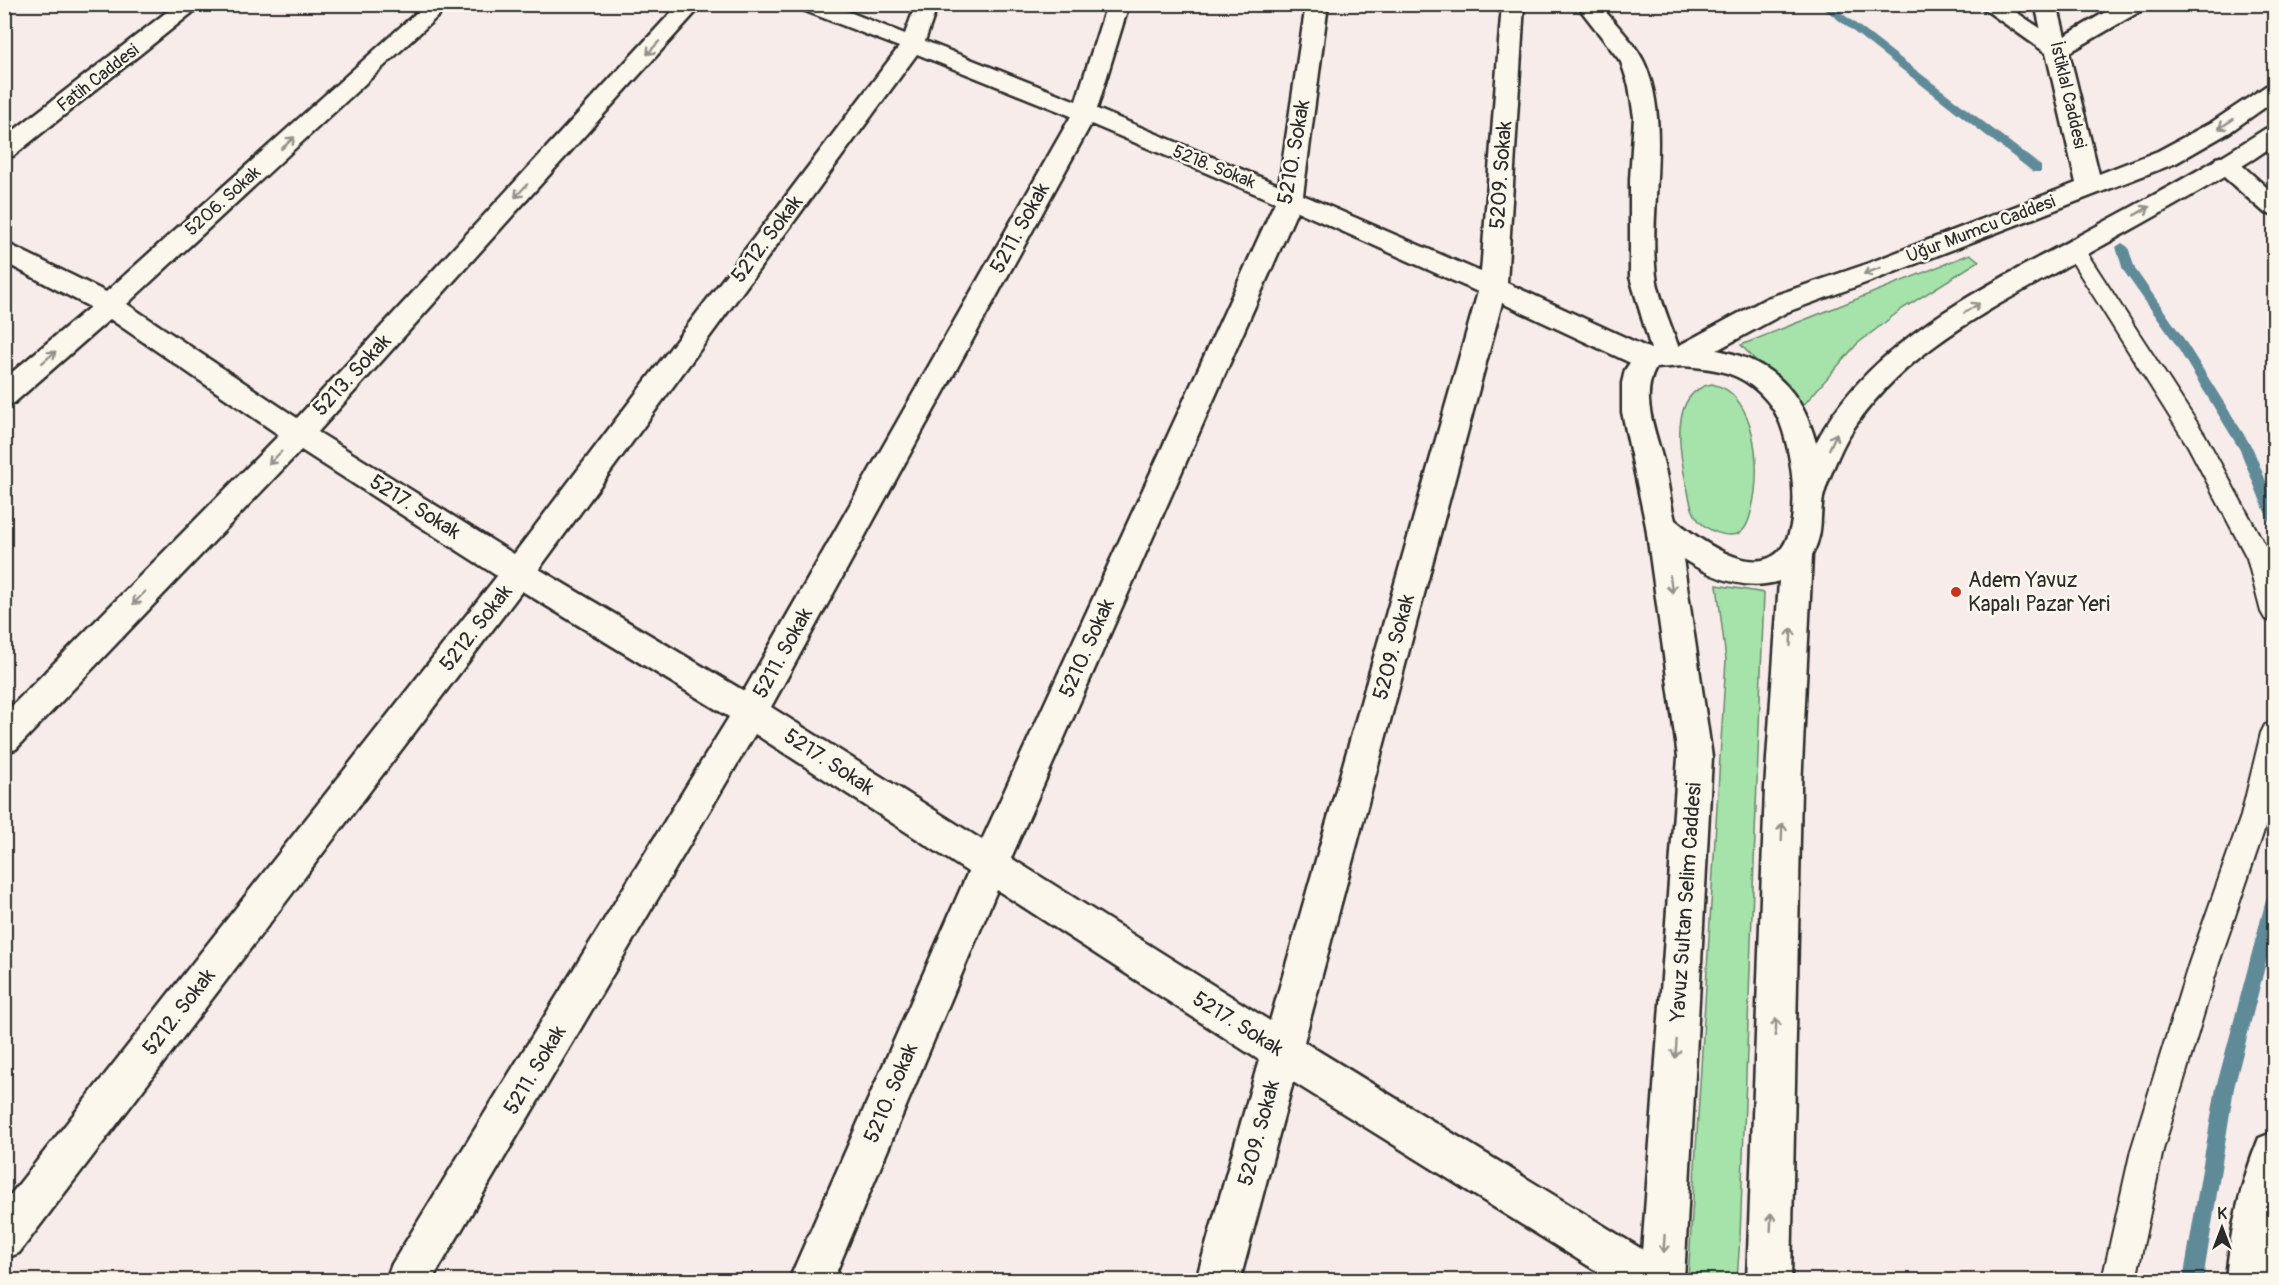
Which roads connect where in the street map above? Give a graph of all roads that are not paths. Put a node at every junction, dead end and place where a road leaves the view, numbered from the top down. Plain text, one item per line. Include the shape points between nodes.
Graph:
1 (192, 4) edge
2 (441, 4) edge
3 (692, 4) edge
4 (808, 4) edge
5 (927, 4) edge
6 (1118, 4) edge
7 (1317, 4) edge
8 (1513, 4) edge
9 (1587, 4) edge
10 (1988, 4) edge
11 (2046, 4) edge
12 (2136, 4) edge
13 (913, 44) junction
14 (2057, 50) junction
15 (2274, 91) edge
16 (1084, 114) junction
17 (2274, 134) edge
18 (4, 151) edge
19 (2226, 164) junction
20 (2089, 186) junction
21 (1290, 198) junction
22 (2274, 207) edge
23 (2074, 249) junction
24 (4, 251) edge
25 (1493, 287) junction
26 (109, 305) junction
27 (1666, 358) junction
28 (4, 396) edge
29 (299, 434) junction
30 (1809, 494) junction
31 (1662, 526) junction
32 (1796, 555) junction
33 (518, 573) junction
34 (2274, 612) edge
35 (750, 712) junction
36 (2274, 733) edge
37 (4, 738) edge
38 (989, 865) junction
39 (1282, 1052) junction
40 (2274, 1153) edge
41 (4, 1238) edge
42 (408, 1281) edge
43 (811, 1281) edge
44 (1218, 1281) edge
45 (1650, 1281) edge
46 (1662, 1281) edge
47 (1769, 1281) edge
48 (2119, 1281) edge
49 (2248, 1281) edge

1 - 18 street, Fatih Caddesi
26 -> 2 street, 5206. Sokak
3 -> 29 street, 5213. Sokak
4 - 13 street, 5218. Sokak
5 - 13 street, 5212. Sokak
6 - 16 street, 5211. Sokak
7 - 21 street, 5210. Sokak
8 - 25 street, 5209. Sokak
9 - 27 street via 1632,61 1641,86 1646,117 1643,277
10 - 14 street
11 - 14 street, İstiklal Caddesi
12 - 14 street
13 - 16 street, 5218. Sokak
13 - 33 street, 5212. Sokak
14 - 20 street, İstiklal Caddesi
15 -> 20 street, Uğur Mumcu Caddesi via 2193,144
16 - 21 street, 5218. Sokak
16 - 35 street, 5211. Sokak
17 - 19 street
19 - 22 street
23 -> 19 street
20 -> 27 street, Uğur Mumcu Caddesi via 1777,305
21 - 25 street, 5218. Sokak
21 - 38 street, 5210. Sokak
30 -> 23 street via 1835,434 1884,375 1971,308
23 - 34 lane via 2197,441 2259,558
24 - 26 street, 5217. Sokak
25 - 27 street, 5218. Sokak
25 - 39 street, 5209. Sokak
28 -> 26 street, 5206. Sokak
26 - 29 street, 5217. Sokak
27 - 30 street via 1712,358 1739,366 1774,390 1794,418
27 - 31 street, Yavuz Sultan Selim Caddesi via 1639,369 1635,385
29 - 33 street, 5217. Sokak
29 -> 37 street, 5213. Sokak
30 - 32 street via 1804,532
31 - 32 street via 1691,550 1741,572 1782,567
31 -> 46 street, Yavuz Sultan Selim Caddesi via 1695,757
47 -> 32 street via 1783,788
33 - 35 street, 5217. Sokak
33 - 41 street, 5212. Sokak
35 - 38 street, 5217. Sokak
35 - 42 street, 5211. Sokak
36 - 48 lane via 2255,816 2204,963 2147,1150
38 - 39 street, 5217. Sokak
38 - 43 street, 5210. Sokak
39 - 44 street, 5209. Sokak
39 - 45 street, 5217. Sokak
40 - 49 street via 2257,1209

